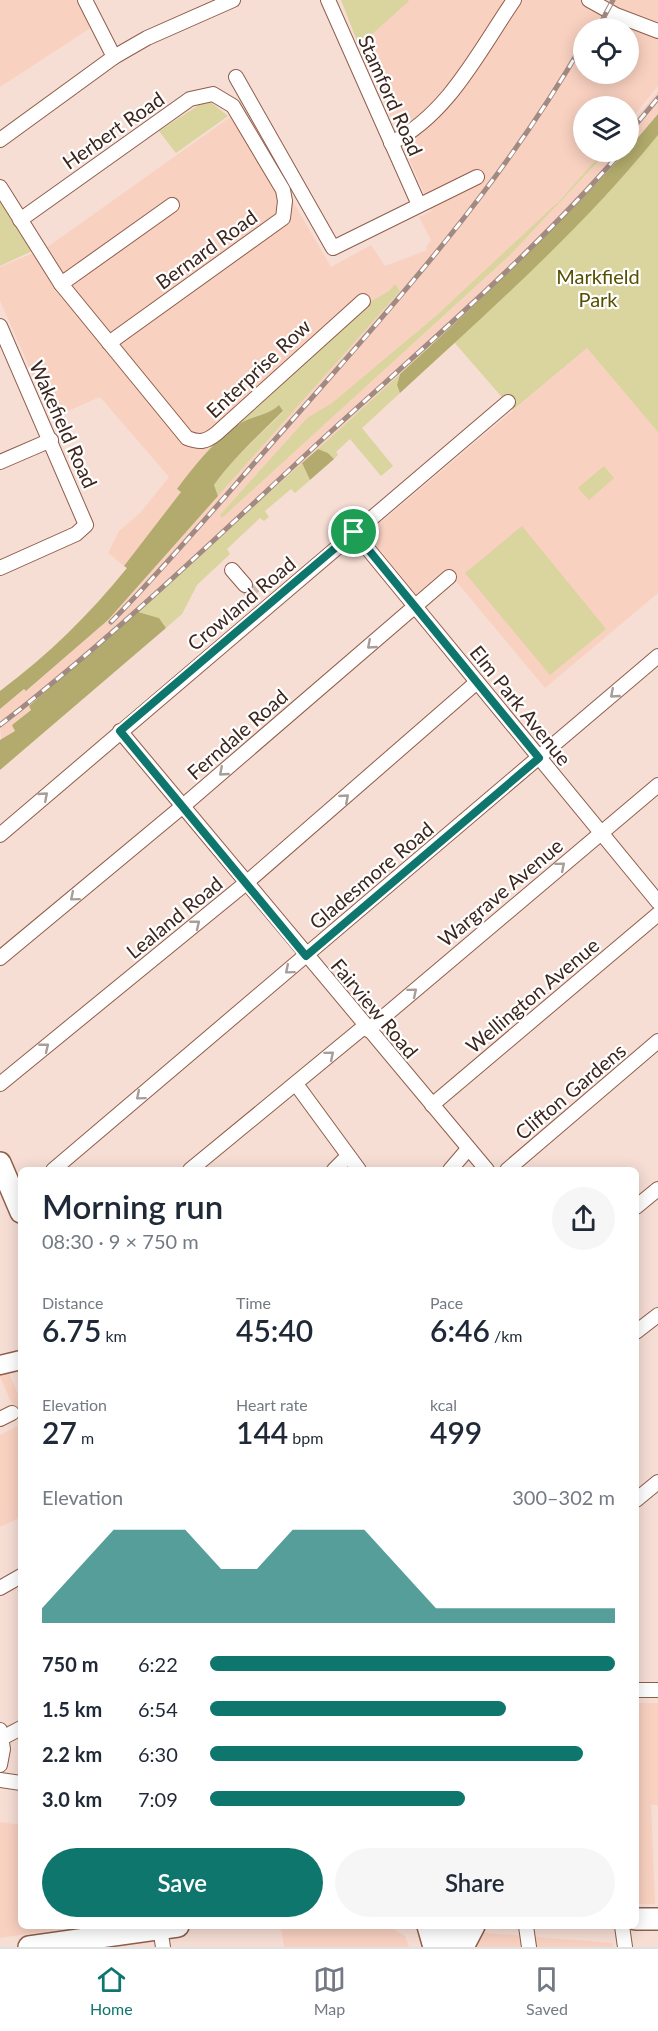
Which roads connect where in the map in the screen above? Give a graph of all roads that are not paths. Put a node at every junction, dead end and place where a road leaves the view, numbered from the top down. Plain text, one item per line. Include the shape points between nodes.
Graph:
1 (85, 0) edge
2 (233, 0) edge
3 (328, 0) edge
4 (514, 0) edge
5 (589, 0) edge
6 (207, 5) edge
7 (658, 31) edge
8 (114, 57) junction
9 (236, 77) dead end
10 (233, 106) joint
11 (0, 140) edge
12 (391, 143) junction
13 (477, 177) dead end
14 (0, 187) edge
15 (172, 205) dead end
16 (419, 205) junction
17 (20, 220) junction
18 (61, 284) junction
19 (363, 301) dead end
20 (1, 332) edge
21 (109, 343) junction
22 (508, 402) dead end
23 (51, 440) junction
24 (0, 462) edge
25 (354, 532) junction
26 (0, 568) edge
27 (231, 570) dead end
28 (449, 577) dead end
29 (245, 585) tunnel mouth
30 (255, 597) tunnel mouth
31 (416, 607) junction
32 (264, 608) junction
33 (658, 656) edge
34 (477, 682) junction
35 (120, 731) junction
36 (539, 758) junction
37 (658, 784) edge
38 (183, 806) junction
39 (601, 832) junction
40 (0, 835) edge
41 (246, 883) junction
42 (658, 902) edge
43 (658, 914) edge
44 (306, 956) junction
45 (0, 958) edge
46 (366, 1028) junction
47 (658, 1041) edge
48 (0, 1084) edge
49 (296, 1084) junction
50 (432, 1105) junction
51 (468, 1149) junction
52 (348, 1156) junction
53 (0, 1163) edge
54 (57, 1167) edge
55 (194, 1167) edge
56 (337, 1167) edge
57 (357, 1167) edge
58 (453, 1167) edge
59 (484, 1167) edge
60 (511, 1167) edge
61 (658, 1189) edge
62 (18, 1202) edge
63 (639, 1205) edge
64 (658, 1315) edge
65 (639, 1330) edge
66 (18, 1361) edge
67 (0, 1365) edge
68 (658, 1482) edge
69 (639, 1498) edge
70 (18, 1578) edge
71 (0, 1588) edge
72 (639, 1690) edge
73 (658, 1690) edge
74 (18, 1729) edge
75 (1, 1734) edge
76 (0, 1765) edge
77 (0, 1780) edge
78 (18, 1783) edge
79 (639, 1919) edge
80 (658, 1919) edge
81 (429, 1929) edge
82 (450, 1929) edge
83 (472, 1929) edge
84 (526, 1929) edge
85 (622, 1929) edge
86 (167, 1934) edge
87 (126, 1940) edge
88 (29, 1947) edge
89 (434, 1947) edge
90 (455, 1947) edge
91 (463, 1947) edge
92 (529, 1947) edge
93 (625, 1947) edge

1 - 8 street
2 - 6 street
3 - 12 street, Stamford Road
4 - 12 street via 444,101 419,127
5 - 7 street
6 - 8 street
8 - 11 street
9 - 16 street via 333,248
10 - 17 street, Herbert Road via 213,94 190,99
10 - 21 street, Bernard Road via 283,190 283,218
12 - 16 street, Stamford Road
13 - 16 street
14 - 17 street
15 - 18 street
17 - 18 street
18 - 21 street
19 - 21 street, Enterprise Row via 208,441 187,438
20 - 23 street, Wakefield Road
22 - 25 street, Crowland Road
23 - 24 street
23 - 26 street, Wakefield Road via 86,525 76,534
25 - 31 street, Elm Park Avenue
25 - 32 street, Crowland Road
27 - 29 street
28 - 31 street, Ferndale Road
30 - 32 street
31 - 34 street, Elm Park Avenue
31 -> 38 street, Ferndale Road
32 - 35 street, Crowland Road
33 -> 36 street, Gladesmore Road
34 - 36 street, Elm Park Avenue
41 -> 34 street, Lealand Road
35 - 38 street, Fairview Road
40 -> 35 street, Crowland Road
36 - 39 street, Elm Park Avenue
36 - 44 street, Gladesmore Road
37 - 39 street, Wargrave Avenue
38 - 41 street, Fairview Road
38 -> 45 street, Ferndale Road
39 - 42 street, Elm Park Avenue
46 -> 39 street, Wargrave Avenue
41 - 44 street, Fairview Road
48 -> 41 street, Lealand Road
43 - 50 street, Wellington Avenue
44 - 46 street, Fairview Road
44 -> 54 street, Gladesmore Road
49 -> 46 street, Wargrave Avenue
46 - 50 street, Fairview Road
47 - 60 street, Clifton Gardens
49 - 52 street
49 - 55 street, Wargrave Avenue
50 - 51 street, Fairview Road
51 - 58 street
51 - 59 street, Fairview Road
52 - 56 street
52 - 57 street
53 - 62 main road
61 - 63 street
64 - 65 street
66 - 67 main road
68 - 69 street
70 - 71 street
72 - 73 street
74 - 75 street
75 - 76 street
77 - 78 street
79 - 80 main road
81 - 89 main road
82 - 90 main road
83 - 91 main road
84 - 92 street
85 - 93 street
86 - 87 main road
87 - 88 main road

